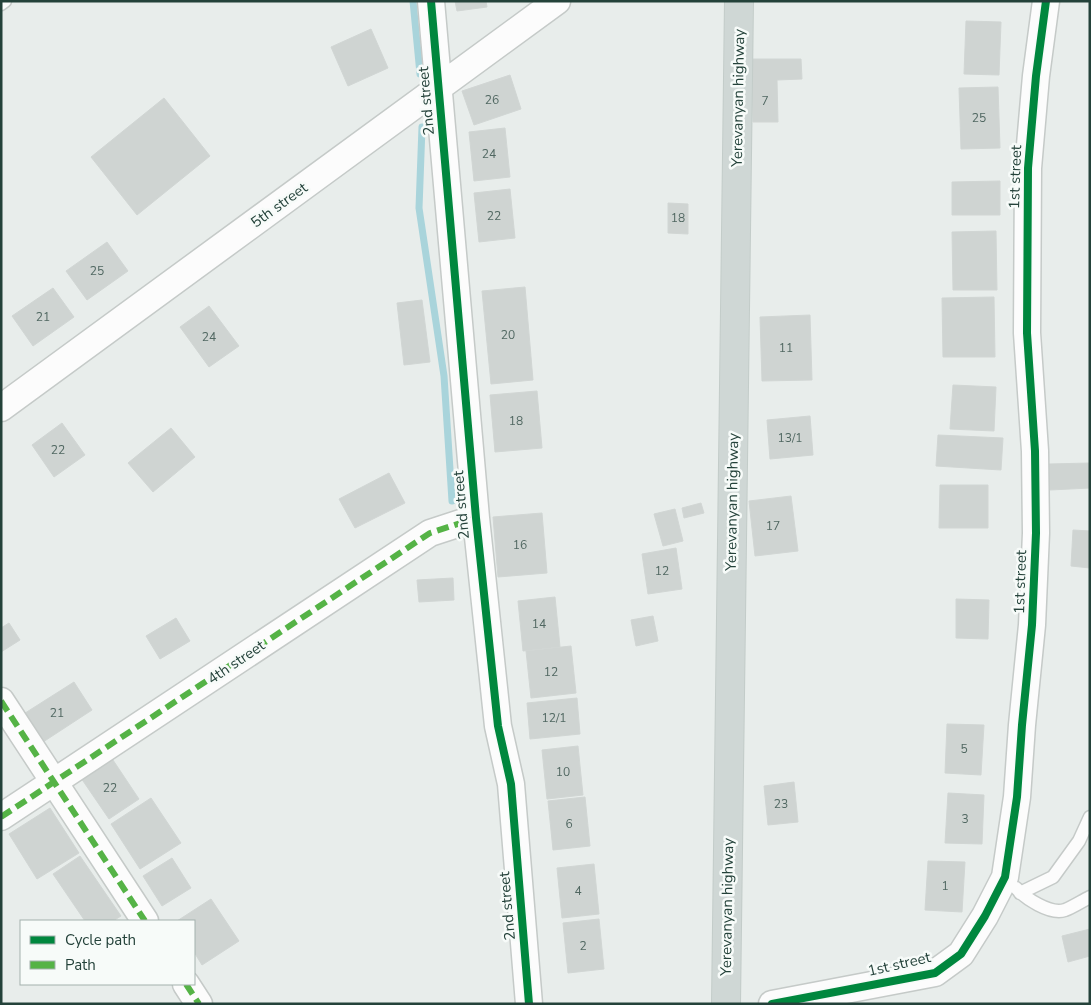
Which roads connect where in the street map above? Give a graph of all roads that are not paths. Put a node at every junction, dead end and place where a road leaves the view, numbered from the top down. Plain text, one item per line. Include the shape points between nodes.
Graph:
1 (5, 1) edge
2 (432, 1) edge
3 (557, 1) edge
4 (739, 1) edge
5 (1046, 1) edge
6 (1, 4) edge
7 (438, 89) junction
8 (1, 408) edge
9 (476, 518) junction
10 (1, 701) edge
11 (54, 782) junction
12 (1, 817) edge
13 (1090, 818) edge
14 (1013, 885) junction
15 (1090, 897) edge
16 (144, 920) edge
17 (187, 985) edge
18 (199, 1004) edge
19 (529, 1004) edge
20 (726, 1004) edge
21 (772, 1004) edge

1 - 6 lane
2 - 7 street, 2nd street
3 - 7 street, 5th street
4 - 20 main road, Yerevanyan highway
5 - 14 street, 1st street via 1028,168 1027,333 1035,451 1036,533
7 - 8 street, 5th street
7 - 9 street, 2nd street
9 - 11 street, 4th street via 430,533
9 - 19 street, 2nd street via 498,726 510,784
10 - 11 street
11 - 12 street, 4th street
11 - 16 street
13 - 14 lane via 1079,841 1054,877
14 - 15 lane via 1042,907 1063,911
14 - 21 street, 1st street via 985,916 961,954 934,973
17 - 18 street

